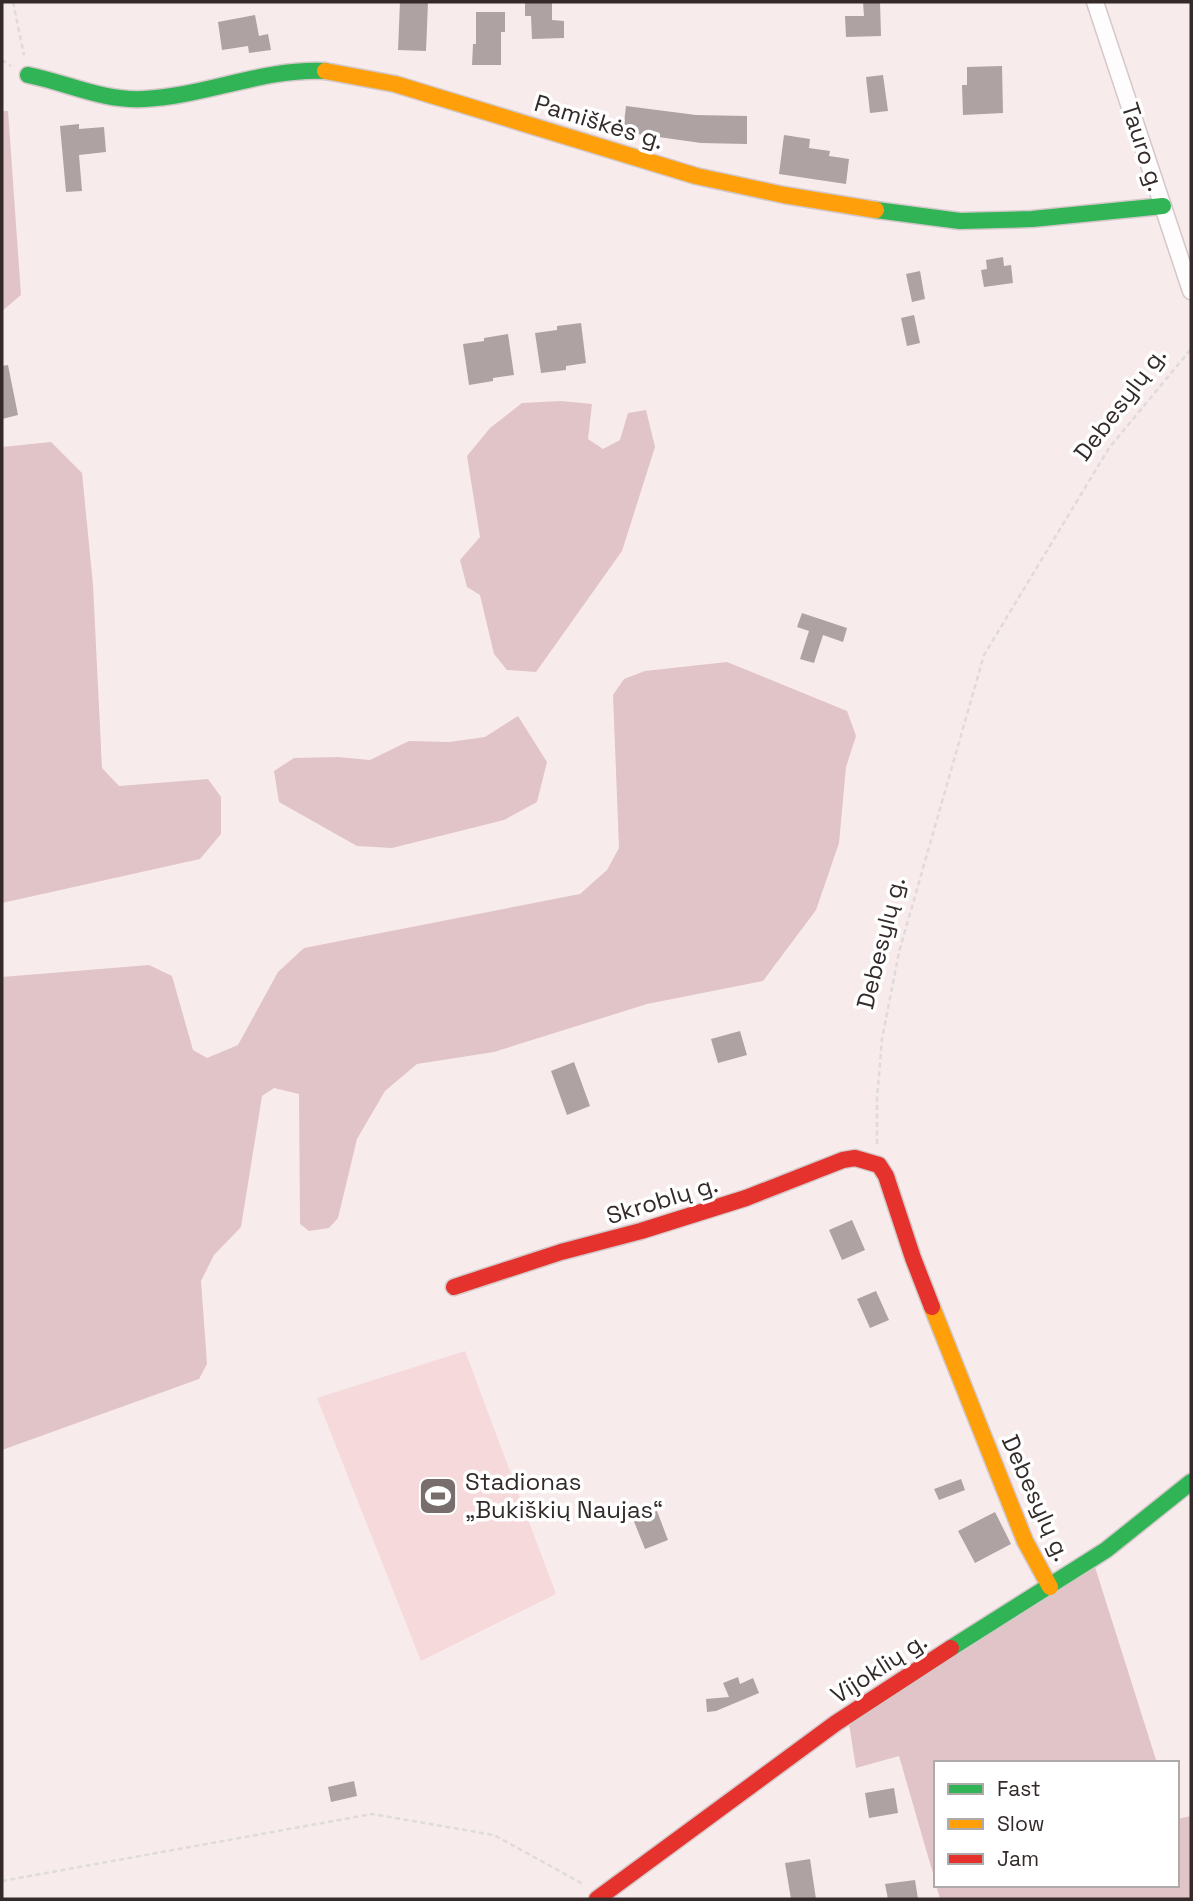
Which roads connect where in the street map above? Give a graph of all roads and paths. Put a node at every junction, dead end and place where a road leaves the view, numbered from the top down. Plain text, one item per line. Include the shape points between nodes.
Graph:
1 (13, 2) edge
2 (1095, 2) edge
3 (28, 75) joint
4 (1163, 206) junction
5 (1191, 291) edge
6 (1191, 349) edge
7 (879, 1165) junction
8 (454, 1287) dead end
9 (1191, 1482) edge
10 (1051, 1587) junction
11 (2, 1881) edge
12 (601, 1898) edge

1 - 3 path
2 - 4 street, Tauro g.
3 - 4 street, Pamiškės g. via 122,99 184,93 303,71 349,74 696,176 784,195 960,221
4 - 5 street, Tauro g.
6 - 7 path, Debesylų g. via 1108,449 984,655 894,977 880,1063
7 - 8 street, Skroblų g. via 855,1158 843,1160 729,1204
7 - 10 street, Debesylų g. via 1025,1541
9 - 10 street, Vijoklių g.
10 - 12 street, Vijoklių g. via 836,1723
11 - 12 path via 372,1814 494,1835

